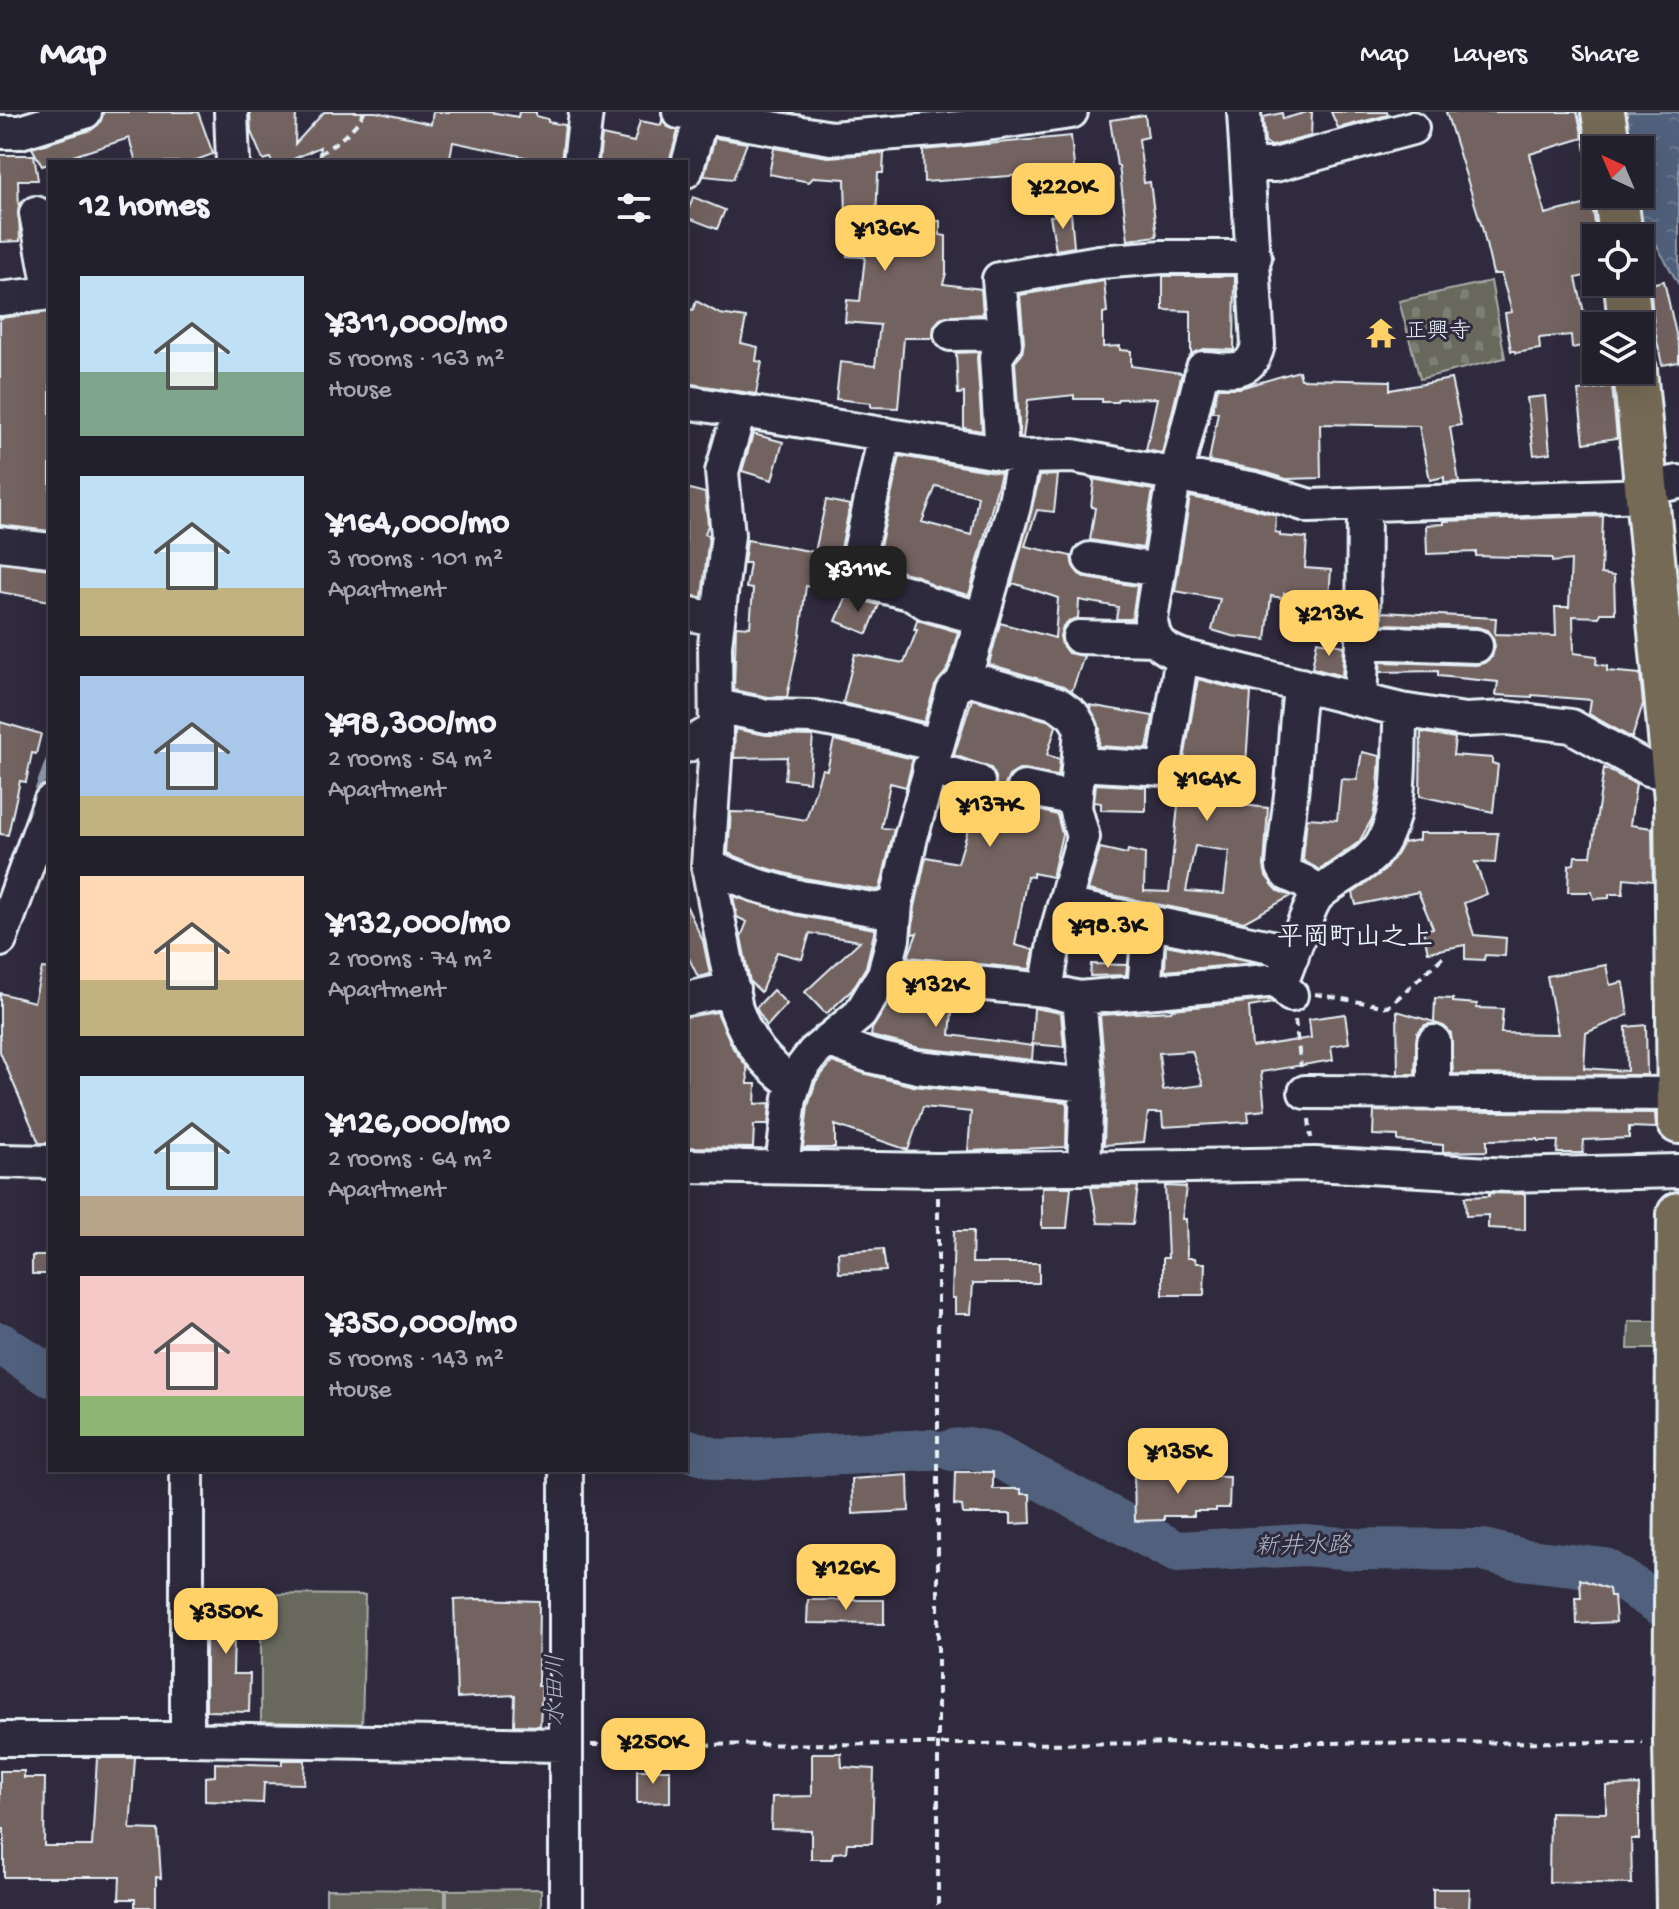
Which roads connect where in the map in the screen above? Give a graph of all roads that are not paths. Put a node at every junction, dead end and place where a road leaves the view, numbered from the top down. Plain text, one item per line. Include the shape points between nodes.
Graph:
1 (85, 112) edge
2 (231, 112) edge
3 (586, 112) edge
4 (1071, 112) edge
5 (1244, 112) edge
6 (1603, 112) edge
7 (691, 114) edge
8 (1412, 128) dead end
9 (0, 132) edge
10 (1607, 136) edge
11 (233, 160) edge
12 (580, 160) edge
13 (687, 160) edge
14 (1248, 165) junction
15 (36, 213) dead end
16 (1255, 257) junction
17 (48, 280) edge
18 (48, 291) edge
19 (0, 299) edge
20 (1004, 333) junction
21 (951, 334) dead end
22 (1638, 384) edge
23 (688, 402) edge
24 (739, 412) junction
25 (885, 434) junction
26 (1013, 456) junction
27 (1178, 475) junction
28 (1659, 488) edge
29 (1364, 506) junction
30 (0, 544) edge
31 (48, 550) edge
32 (1090, 559) dead end
33 (1158, 570) junction
34 (688, 613) edge
35 (982, 616) junction
36 (718, 620) junction
37 (1079, 637) dead end
38 (1155, 639) junction
39 (1363, 642) junction
40 (1476, 646) dead end
41 (1182, 656) junction
42 (964, 677) junction
43 (1301, 685) junction
44 (1360, 698) junction
45 (1401, 710) junction
46 (716, 718) junction
47 (688, 744) edge
48 (932, 757) junction
49 (1079, 764) junction
50 (978, 782) dead end
51 (1676, 785) edge
52 (1024, 788) dead end
53 (1075, 799) junction
54 (48, 806) edge
55 (708, 866) junction
56 (8, 893) edge
57 (1317, 895) junction
58 (896, 904) junction
59 (1064, 905) junction
60 (1149, 923) junction
61 (0, 940) edge
62 (884, 974) junction
63 (1287, 977) junction
64 (733, 989) junction
65 (1046, 990) junction
66 (1144, 992) junction
67 (1079, 998) junction
68 (688, 999) edge
69 (828, 1040) junction
70 (1434, 1042) dead end
71 (794, 1084) junction
72 (1087, 1085) junction
73 (1305, 1092) dead end
74 (1434, 1093) junction
75 (1679, 1094) edge
76 (1679, 1122) edge
77 (0, 1161) edge
78 (48, 1162) edge
79 (688, 1166) edge
80 (782, 1167) junction
81 (1084, 1168) junction
82 (1679, 1171) edge
83 (1679, 1214) edge
84 (187, 1472) edge
85 (566, 1472) edge
86 (0, 1739) edge
87 (187, 1739) junction
88 (565, 1745) junction
89 (566, 1909) edge
90 (1678, 1909) edge

1 - 9 street via 20,132
2 - 11 street
3 - 12 street
4 - 7 street via 831,138
5 - 14 street
6 - 10 main road
7 - 13 street
8 - 14 street via 1275,165
14 - 16 street
15 - 17 street
16 - 20 street via 1099,262 999,279
16 - 27 street via 1254,360 1242,369 1203,368
18 - 19 street
20 - 21 street
20 - 26 street via 1005,344 996,357
22 - 28 main road
23 - 24 street
24 - 25 street
24 - 36 street via 722,472 728,535
25 - 26 street
25 - 35 street via 854,579
26 - 27 street via 1073,456
26 - 35 street via 1014,506
27 - 29 street via 1310,506
27 - 33 street
28 - 29 street
28 - 51 main road
29 - 39 street
30 - 31 street
32 - 33 street
33 - 38 street via 1151,619
34 - 36 street
35 - 42 street
36 - 46 street
37 - 38 street
38 - 41 street
39 - 40 street
39 - 44 street
41 - 43 street
41 - 49 street via 1164,769
42 - 48 street via 953,691
42 - 49 street via 1066,708 1081,728
43 - 44 street
43 - 57 street via 1283,867
44 - 45 street
45 - 51 street via 1571,726
45 - 57 street via 1397,800 1385,839 1365,861
46 - 47 street
46 - 48 street via 814,717 861,726
46 - 55 street
48 - 50 street
48 - 58 street
49 - 53 street
51 - 75 main road
52 - 53 street
53 - 59 street via 1083,837
54 - 56 street
55 - 58 street via 800,897 878,910
55 - 64 street
56 - 61 street
57 - 63 street
58 - 62 street
59 - 60 street
59 - 65 street
60 - 63 street via 1271,947
60 - 66 street
62 - 65 street
62 - 69 street via 860,1014
63 - 66 street
64 - 68 street
64 - 71 street via 752,1044 765,1062
65 - 67 street
66 - 67 street
67 - 72 street
69 - 71 street
69 - 72 street via 917,1067
70 - 74 street
71 - 80 street
72 - 81 street
73 - 74 street
74 - 75 street
75 - 76 main road
77 - 78 street
79 - 80 street
80 - 81 street
81 - 82 street via 1315,1164 1508,1175
83 - 90 main road
84 - 87 street
85 - 88 street
86 - 87 street
87 - 88 street
88 - 89 street

